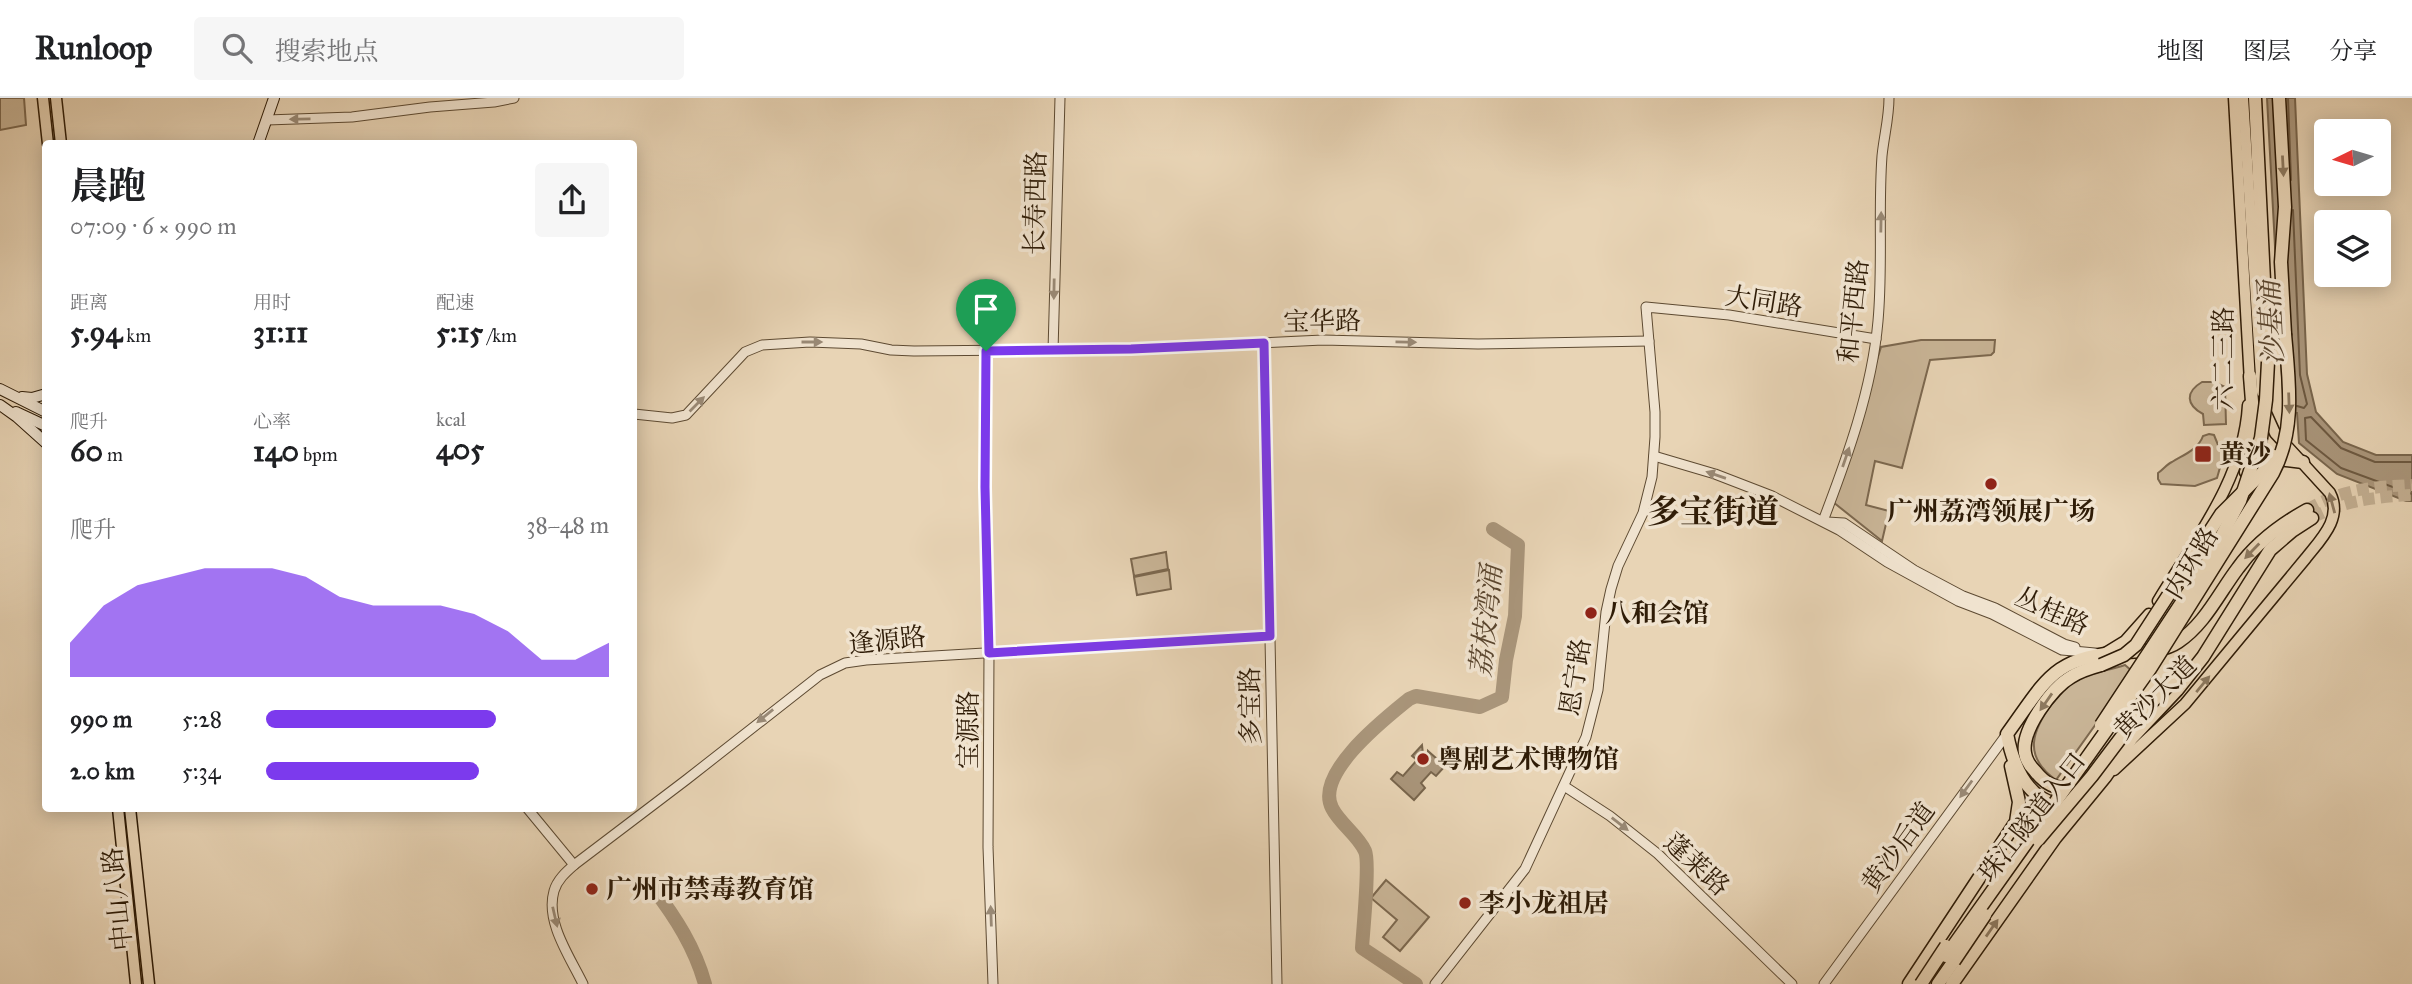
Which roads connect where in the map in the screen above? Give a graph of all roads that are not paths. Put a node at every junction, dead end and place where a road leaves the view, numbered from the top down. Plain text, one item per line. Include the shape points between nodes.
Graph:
1 (43, 98) edge
2 (56, 98) edge
3 (274, 98) edge
4 (514, 98) edge
5 (1060, 98) edge
6 (1889, 98) edge
7 (2234, 98) edge
8 (2243, 98) edge
9 (2255, 98) edge
10 (2279, 98) edge
11 (267, 120) junction
12 (48, 140) edge
13 (61, 140) edge
14 (260, 140) edge
15 (1646, 307) joint
16 (1876, 339) junction
17 (1649, 341) junction
18 (1264, 343) junction
19 (986, 351) junction
20 (1053, 351) junction
21 (2250, 376) junction
22 (0, 389) edge
23 (11, 395) junction
24 (42, 395) edge
25 (0, 405) edge
26 (42, 410) edge
27 (637, 414) edge
28 (42, 424) edge
29 (2288, 428) junction
30 (42, 440) edge
31 (2283, 441) joint
32 (1654, 456) junction
33 (2303, 462) junction
34 (2246, 472) junction
35 (1823, 522) junction
36 (2270, 550) junction
37 (1890, 555) junction
38 (1901, 570) junction
39 (2159, 625) junction
40 (1270, 636) junction
41 (989, 653) junction
42 (2101, 660) junction
43 (2109, 728) junction
44 (2007, 734) junction
45 (2105, 778) junction
46 (1564, 786) junction
47 (118, 812) edge
48 (130, 812) edge
49 (530, 812) edge
50 (2016, 822) junction
51 (2037, 864) junction
52 (574, 865) junction
53 (1950, 959) junction
54 (136, 984) edge
55 (149, 984) edge
56 (583, 984) edge
57 (993, 984) edge
58 (1277, 984) edge
59 (1435, 984) edge
60 (1792, 984) edge
61 (1824, 984) edge
62 (1909, 984) edge
63 (1924, 984) edge
64 (1938, 984) edge
65 (1952, 984) edge

1 - 12 main road
2 - 13 main road
3 - 11 main road
4 -> 11 street via 352,117
5 -> 20 street, 长寿西路
16 -> 6 street, 和平西路 via 1882,156
7 - 21 main road, 六二三路
8 - 31 main road, 六二三路 via 2262,394 2267,420
9 - 63 highway, 内环路, bridge via 2268,373 2261,438 2246,486 2215,550 2171,621
10 -> 29 highway, 内环路, bridge
11 - 14 main road
15 - 16 street, 大同路 via 1729,315
15 - 17 street, 恩宁路
35 -> 16 street, 和平西路 via 1850,446
18 -> 17 street, 宝华路
17 - 32 street, 恩宁路
18 - 20 street, 宝华路
18 - 40 street, 多宝路
19 - 20 street, 宝华路
27 -> 19 street, 宝华路 via 686,415 745,352 762,345 810,342 900,351
19 - 41 street, 宝源路
21 - 34 highway via 2254,435
21 - 42 main road, 六二三路 via 2245,433 2227,487 2146,619
22 - 23 main road
23 - 24 main road
23 - 26 main road
25 - 28 main road
25 - 30 main road
29 - 42 highway, bridge via 2263,472 2221,514 2144,635 2127,653
29 - 43 highway, 内环路, bridge via 2267,484 2168,644
31 - 33 main road, 黄沙大道
35 -> 32 street, 丛桂路 via 1741,484
32 - 46 street, 恩宁路 via 1643,513 1611,589 1592,717
33 - 34 highway via 2277,459
45 -> 33 main road, 黄沙大道 via 2185,704 2322,537 2334,515 2334,501
34 - 39 highway via 2223,524
35 - 37 street, 丛桂路 via 1844,523
35 - 38 street, 丛桂路
36 -> 42 highway via 2309,514 2280,527 2259,544 2205,616 2178,643
36 - 45 highway via 2203,657 2131,739
36 - 53 highway, 珠江隧道入口, bridge via 2238,588 2180,674 2135,719
37 - 38 street
37 - 42 street, 丛桂路 via 1963,596
38 - 42 street, 丛桂路 via 2062,650
39 - 42 highway, bridge via 2134,654 2120,661
39 - 43 highway, bridge
40 - 41 street, 逢源路
40 - 58 street, 多宝路
41 -> 52 street, 逢源路 via 852,661 820,675
57 -> 41 street, 宝源路
42 - 44 highway via 2072,662 2056,671
42 -> 45 highway via 2062,683 2031,725 2024,752 2028,764 2048,784 2061,789
43 - 53 highway, 内环路, bridge
44 - 45 highway via 2024,782 2050,804 2076,802
44 - 50 highway via 2019,802
44 -> 61 street, 黄沙后道
45 - 51 highway, 黄沙大道
46 - 59 street, 恩宁路 via 1525,869
46 -> 60 street, 蓬莱路 via 1658,854
47 - 54 main road, 中山八路
48 - 55 main road, 中山八路
49 - 52 street
50 - 51 highway via 2040,836
50 - 62 highway
65 -> 51 highway, 黄沙大道
52 -> 56 street, 逢源路 via 560,878 552,906 557,930
53 - 63 highway, 内环路
53 - 64 highway

